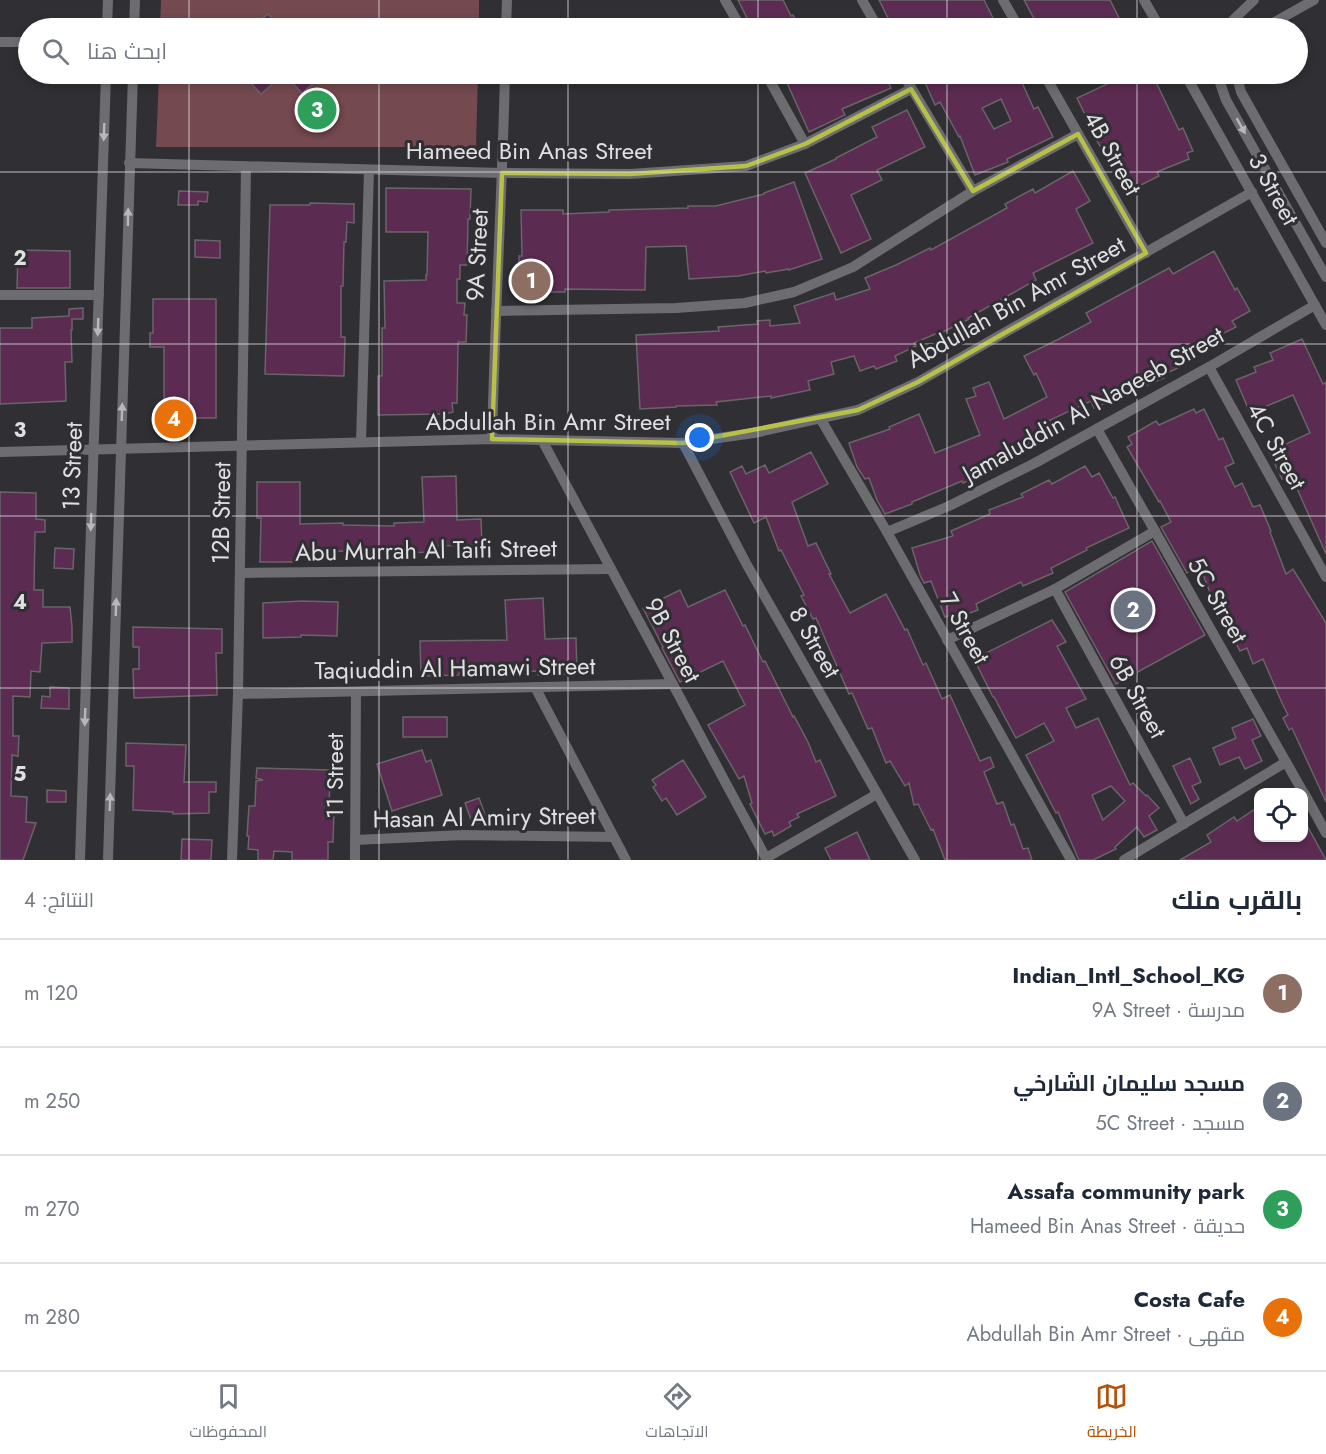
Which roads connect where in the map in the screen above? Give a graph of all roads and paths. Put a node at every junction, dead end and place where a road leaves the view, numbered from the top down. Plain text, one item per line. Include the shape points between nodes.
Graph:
1 (108, 0) edge
2 (135, 0) edge
3 (507, 0) edge
4 (725, 0) edge
5 (862, 0) edge
6 (1003, 0) edge
7 (1144, 0) edge
8 (1254, 0) edge
9 (1314, 0) edge
10 (107, 18) edge
11 (134, 18) edge
12 (506, 18) edge
13 (735, 18) edge
14 (872, 18) edge
15 (1013, 18) edge
16 (1154, 18) edge
17 (1235, 18) edge
18 (1282, 18) edge
19 (0, 42) edge
20 (18, 42) edge
21 (106, 84) edge
22 (133, 84) edge
23 (505, 84) edge
24 (772, 84) edge
25 (908, 84) edge
26 (1050, 84) edge
27 (1191, 84) edge
28 (1220, 84) edge
29 (1239, 84) edge
30 (911, 89) junction
31 (1078, 134) junction
32 (805, 144) junction
33 (129, 164) junction
34 (246, 167) junction
35 (369, 170) junction
36 (502, 173) junction
37 (973, 191) junction
38 (1252, 192) junction
39 (1326, 243) edge
40 (1146, 253) junction
41 (1326, 277) edge
42 (0, 295) edge
43 (99, 295) junction
44 (1315, 305) junction
45 (496, 311) junction
46 (1326, 326) edge
47 (1209, 367) junction
48 (820, 418) junction
49 (1097, 429) junction
50 (492, 439) junction
51 (542, 440) junction
52 (361, 442) junction
53 (683, 443) junction
54 (243, 446) junction
55 (121, 449) junction
56 (94, 450) junction
57 (0, 452) edge
58 (1155, 531) junction
59 (887, 532) junction
60 (611, 568) junction
61 (241, 573) junction
62 (1326, 577) edge
63 (1055, 589) junction
64 (947, 640) junction
65 (673, 684) junction
66 (535, 687) junction
67 (356, 692) junction
68 (238, 694) junction
69 (1286, 762) junction
70 (1300, 788) edge
71 (877, 794) junction
72 (1308, 802) edge
73 (1184, 824) junction
74 (1326, 833) edge
75 (613, 837) junction
76 (355, 840) junction
77 (766, 859) edge
78 (80, 860) edge
79 (108, 860) edge
80 (232, 860) edge
81 (355, 860) edge
82 (626, 860) edge
83 (915, 860) edge
84 (1071, 860) edge
85 (1125, 860) edge

1 - 10 street
2 - 11 street
3 - 12 street
4 - 13 street
5 - 14 street
6 - 15 street
7 - 16 street
8 - 17 street
9 - 18 street
19 - 20 street
21 -> 43 street, 13 Street
22 - 33 street, 13 Street
23 - 36 street, 9A Street
24 - 32 street
25 - 30 street
26 - 31 street, 4B Street
27 - 38 street, 3 Street
28 -> 41 street
29 - 39 street
30 - 32 street, Hameed Bin Anas Street
30 - 37 street
31 - 37 street
31 - 40 street, 4B Street
32 - 36 street, Hameed Bin Anas Street via 746,166 630,174
33 - 34 street, Hameed Bin Anas Street
55 -> 33 street, 13 Street
34 - 35 street, Hameed Bin Anas Street
34 - 54 street, 12B Street
35 - 36 street, Hameed Bin Anas Street
35 - 52 street
36 - 45 street, 9A Street
37 - 45 street via 853,267 794,292 745,303 676,308
38 - 40 street, Abdullah Bin Amr Street
38 - 44 street, 3 Street
40 - 48 street, Abdullah Bin Amr Street via 918,382 858,410
42 - 43 street
43 -> 56 street, 13 Street
44 - 46 street, 3 Street
44 - 47 street, Jamaluddin Al Naqeeb Street
45 - 50 street, 9A Street
47 - 49 street, Jamaluddin Al Naqeeb Street
47 - 62 street, 4C Street
48 - 53 street, Abdullah Bin Amr Street
48 - 59 street, 7 Street
49 - 58 street, 5C Street
49 - 59 street, Jamaluddin Al Naqeeb Street via 960,501
50 - 51 street, Abdullah Bin Amr Street
50 - 52 street, Abdullah Bin Amr Street
51 - 53 street, Abdullah Bin Amr Street
51 - 60 street, 9B Street
52 - 54 street, Abdullah Bin Amr Street
53 - 71 street, 8 Street via 747,565
54 - 55 street, Abdullah Bin Amr Street
54 - 61 street, 12B Street
55 - 56 street, Abdullah Bin Amr Street
79 -> 55 street, 13 Street
56 - 57 street, Abdullah Bin Amr Street
56 -> 78 street, 13 Street
58 - 63 street
58 - 69 street, 5C Street
59 - 64 street, 7 Street
60 - 61 street, Abu Murrah Al Taifi Street
60 - 65 street, 9B Street
61 - 68 street, 12B Street
63 - 64 street
63 - 73 street, 6B Street
64 - 84 street, 7 Street
65 - 66 street, Taqiuddin Al Hamawi Street
65 - 77 street, 9B Street
66 - 67 street, Taqiuddin Al Hamawi Street
66 - 75 street
67 - 68 street, Taqiuddin Al Hamawi Street
67 - 76 street, 11 Street
68 - 80 street, 12B Street
69 - 70 street, 5C Street
69 - 73 street
71 - 77 street
71 - 83 street, 8 Street
72 - 74 street, 5C Street
73 - 85 street
75 - 76 street, Hasan Al Amiry Street via 463,835
75 - 82 street
76 - 81 street, 11 Street

